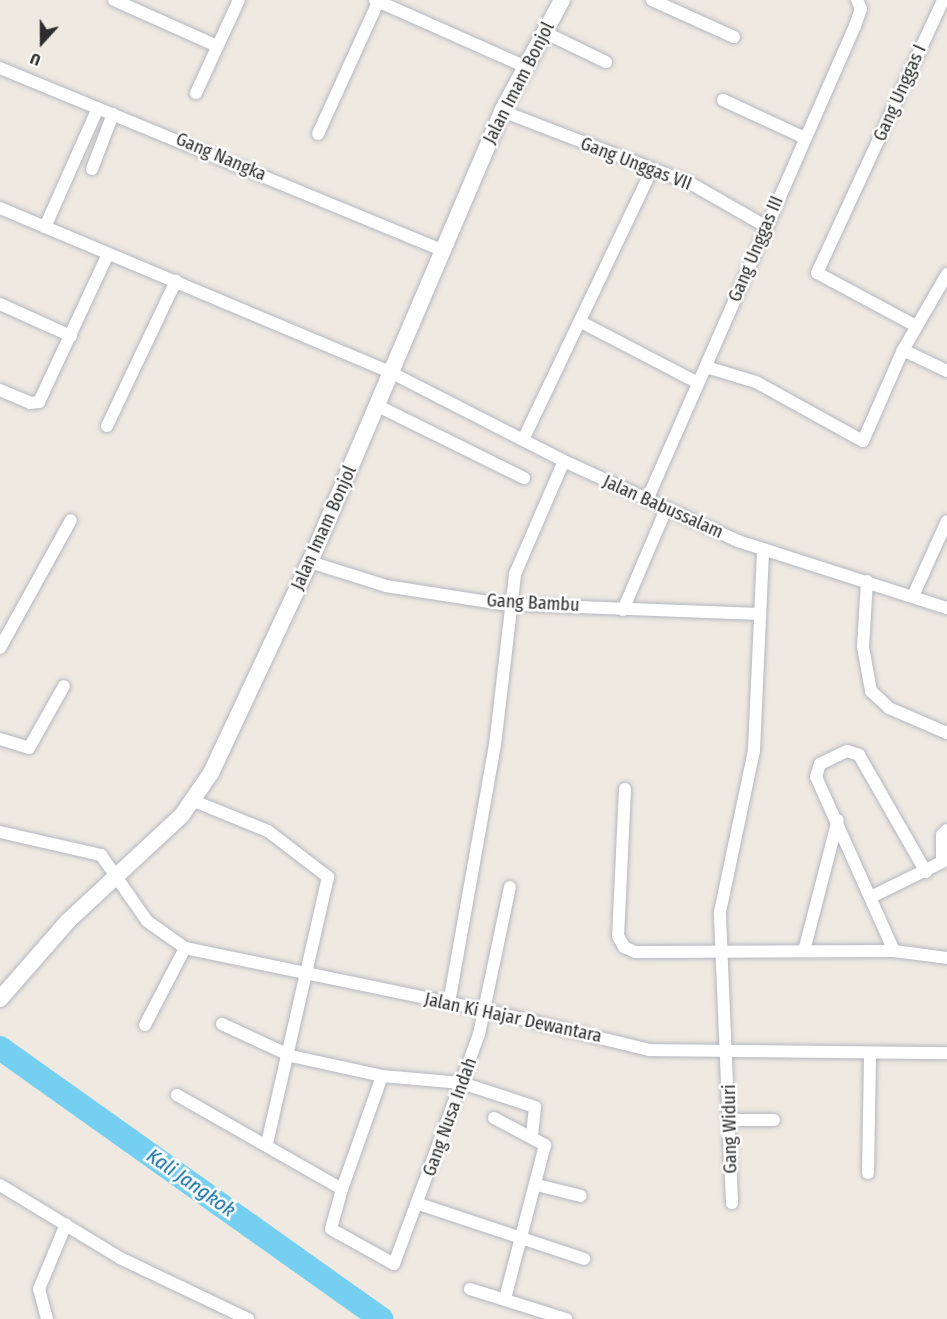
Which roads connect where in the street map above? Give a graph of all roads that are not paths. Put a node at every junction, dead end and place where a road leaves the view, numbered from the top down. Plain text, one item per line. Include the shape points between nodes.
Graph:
1 (114, 0) edge
2 (238, 0) edge
3 (377, 0) edge
4 (562, 0) edge
5 (652, 0) edge
6 (856, 0) edge
7 (943, 0) edge
8 (544, 32) junction
9 (734, 37) dead end
10 (217, 46) junction
11 (606, 62) dead end
12 (524, 66) junction
13 (0, 68) edge
14 (196, 93) dead end
15 (723, 100) dead end
16 (98, 108) junction
17 (502, 111) junction
18 (113, 114) junction
19 (318, 134) dead end
20 (805, 138) junction
21 (92, 169) dead end
22 (651, 172) junction
23 (0, 208) edge
24 (765, 226) junction
25 (45, 227) junction
26 (441, 250) junction
27 (108, 254) junction
28 (947, 274) edge
29 (176, 281) junction
30 (0, 304) edge
31 (581, 322) junction
32 (916, 326) junction
33 (71, 336) junction
34 (903, 350) junction
35 (706, 367) junction
36 (947, 371) edge
37 (392, 372) junction
38 (698, 383) junction
39 (0, 390) edge
40 (378, 406) junction
41 (107, 426) dead end
42 (523, 440) junction
43 (564, 461) junction
44 (524, 478) dead end
45 (648, 500) junction
46 (666, 509) junction
47 (71, 520) dead end
48 (947, 521) edge
49 (763, 550) junction
50 (310, 562) junction
51 (867, 581) junction
52 (913, 596) junction
53 (511, 606) junction
54 (947, 608) edge
55 (624, 610) junction
56 (760, 614) junction
57 (0, 648) edge
58 (64, 686) dead end
59 (947, 733) edge
60 (0, 739) edge
61 (625, 789) dead end
62 (194, 801) junction
63 (838, 820) junction
64 (947, 830) edge
65 (0, 832) edge
66 (926, 872) junction
67 (118, 875) junction
68 (510, 887) dead end
69 (873, 896) junction
70 (185, 948) junction
71 (720, 948) junction
72 (804, 951) junction
73 (894, 951) junction
74 (947, 958) edge
75 (306, 974) junction
76 (0, 999) edge
77 (449, 1003) junction
78 (485, 1010) junction
79 (222, 1024) dead end
80 (145, 1025) dead end
81 (947, 1053) edge
82 (729, 1054) junction
83 (291, 1056) junction
84 (870, 1056) junction
85 (382, 1076) junction
86 (462, 1083) junction
87 (177, 1095) dead end
88 (494, 1118) dead end
89 (730, 1120) junction
90 (774, 1120) dead end
91 (532, 1134) junction
92 (267, 1144) junction
93 (868, 1173) dead end
94 (0, 1185) edge
95 (537, 1185) junction
96 (342, 1190) junction
97 (581, 1196) dead end
98 (732, 1203) dead end
99 (418, 1204) junction
100 (66, 1224) junction
101 (524, 1242) junction
102 (584, 1259) dead end
103 (470, 1289) dead end
104 (505, 1299) junction
105 (47, 1319) edge
106 (248, 1319) edge
107 (566, 1319) edge

1 - 10 street
2 - 10 street
3 - 12 street
3 - 19 street
4 - 8 main road, Jalan Imam Bonjol
5 - 9 street
6 - 20 street, Gang Unggas III via 860,13
7 - 32 street, Gang Unggas I via 817,275
8 - 11 street
8 - 12 main road, Jalan Imam Bonjol
10 - 14 street
12 - 17 main road, Jalan Imam Bonjol
13 - 16 street, Gang Nangka
15 - 20 street
16 - 18 street, Gang Nangka
16 - 25 street
17 - 22 street, Gang Unggas VII
17 - 26 main road, Jalan Imam Bonjol
18 - 21 street
18 - 26 street, Gang Nangka
20 - 24 street, Gang Unggas III
22 - 24 street, Gang Unggas VII via 690,183
22 - 31 street
23 - 25 street, Jalan Babussalam
24 - 35 street, Gang Unggas III
25 - 27 street, Jalan Babussalam
26 - 37 main road, Jalan Imam Bonjol
27 - 29 street, Jalan Babussalam
27 - 33 street
28 - 32 street
29 - 37 street, Jalan Babussalam
29 - 41 street
30 - 33 street
31 - 38 street
31 - 42 street
32 - 34 street
33 - 39 street via 39,402 30,403
34 - 35 street via 867,437 856,442 756,382
34 - 36 street
35 - 38 street, Gang Unggas III
37 - 40 main road, Jalan Imam Bonjol
37 - 42 street, Jalan Babussalam
38 - 45 street, Gang Unggas III
40 - 44 street
40 - 50 main road, Jalan Imam Bonjol
42 - 43 street, Jalan Babussalam
43 - 45 street, Jalan Babussalam
43 - 53 street via 519,562
45 - 46 street, Jalan Babussalam
46 - 49 street, Jalan Babussalam
46 - 55 street
47 - 57 street
48 - 52 street
49 - 51 street, Jalan Babussalam
49 - 56 street, Gang Widuri
50 - 53 street, Gang Bambu via 386,586
50 - 62 main road, Jalan Imam Bonjol via 231,735
51 - 52 street, Jalan Babussalam
51 - 59 street via 863,647 871,691 889,708
52 - 54 street, Jalan Babussalam
53 - 55 street, Gang Bambu
53 - 77 street via 493,756
55 - 56 street, Gang Bambu
56 - 71 street, Gang Widuri via 754,750 724,881
58 - 60 street via 29,748
61 - 71 street via 619,943 635,952
62 - 67 main road, Jalan Imam Bonjol
62 - 75 street via 268,831 327,873
63 - 66 street via 815,773 820,764 852,752 859,755
63 - 69 street
63 - 72 street
64 - 66 street via 942,835 945,858
65 - 67 street, Jalan Ki Hajar Dewantara via 88,848
66 - 69 street
67 - 70 street, Jalan Ki Hajar Dewantara via 147,921
67 - 76 main road, Jalan Imam Bonjol via 68,921
68 - 78 street, Gang Nusa Indah
69 - 73 street
70 - 75 street, Jalan Ki Hajar Dewantara
70 - 80 street
71 - 72 street
71 - 82 street, Gang Widuri
72 - 73 street
73 - 74 street
75 - 77 street, Jalan Ki Hajar Dewantara
75 - 83 street
77 - 78 street, Jalan Ki Hajar Dewantara
78 - 82 street, Jalan Ki Hajar Dewantara via 650,1050
78 - 86 street, Gang Nusa Indah
79 - 83 street
81 - 84 street, Jalan Ki Hajar Dewantara
82 - 84 street, Jalan Ki Hajar Dewantara
82 - 89 street, Gang Widuri
83 - 85 street
83 - 92 street
84 - 93 street
85 - 86 street
85 - 96 street
86 - 91 street via 535,1107
86 - 99 street, Gang Nusa Indah
87 - 92 street
88 - 91 street
89 - 90 street
89 - 98 street, Gang Widuri
91 - 95 street via 545,1145
92 - 96 street
94 - 100 street
95 - 97 street
95 - 101 street
96 - 99 street, Gang Nusa Indah via 328,1223 339,1235 392,1265
99 - 101 street
100 - 105 street via 40,1284
100 - 106 street via 120,1257
101 - 102 street
101 - 104 street
103 - 104 street
104 - 107 street

